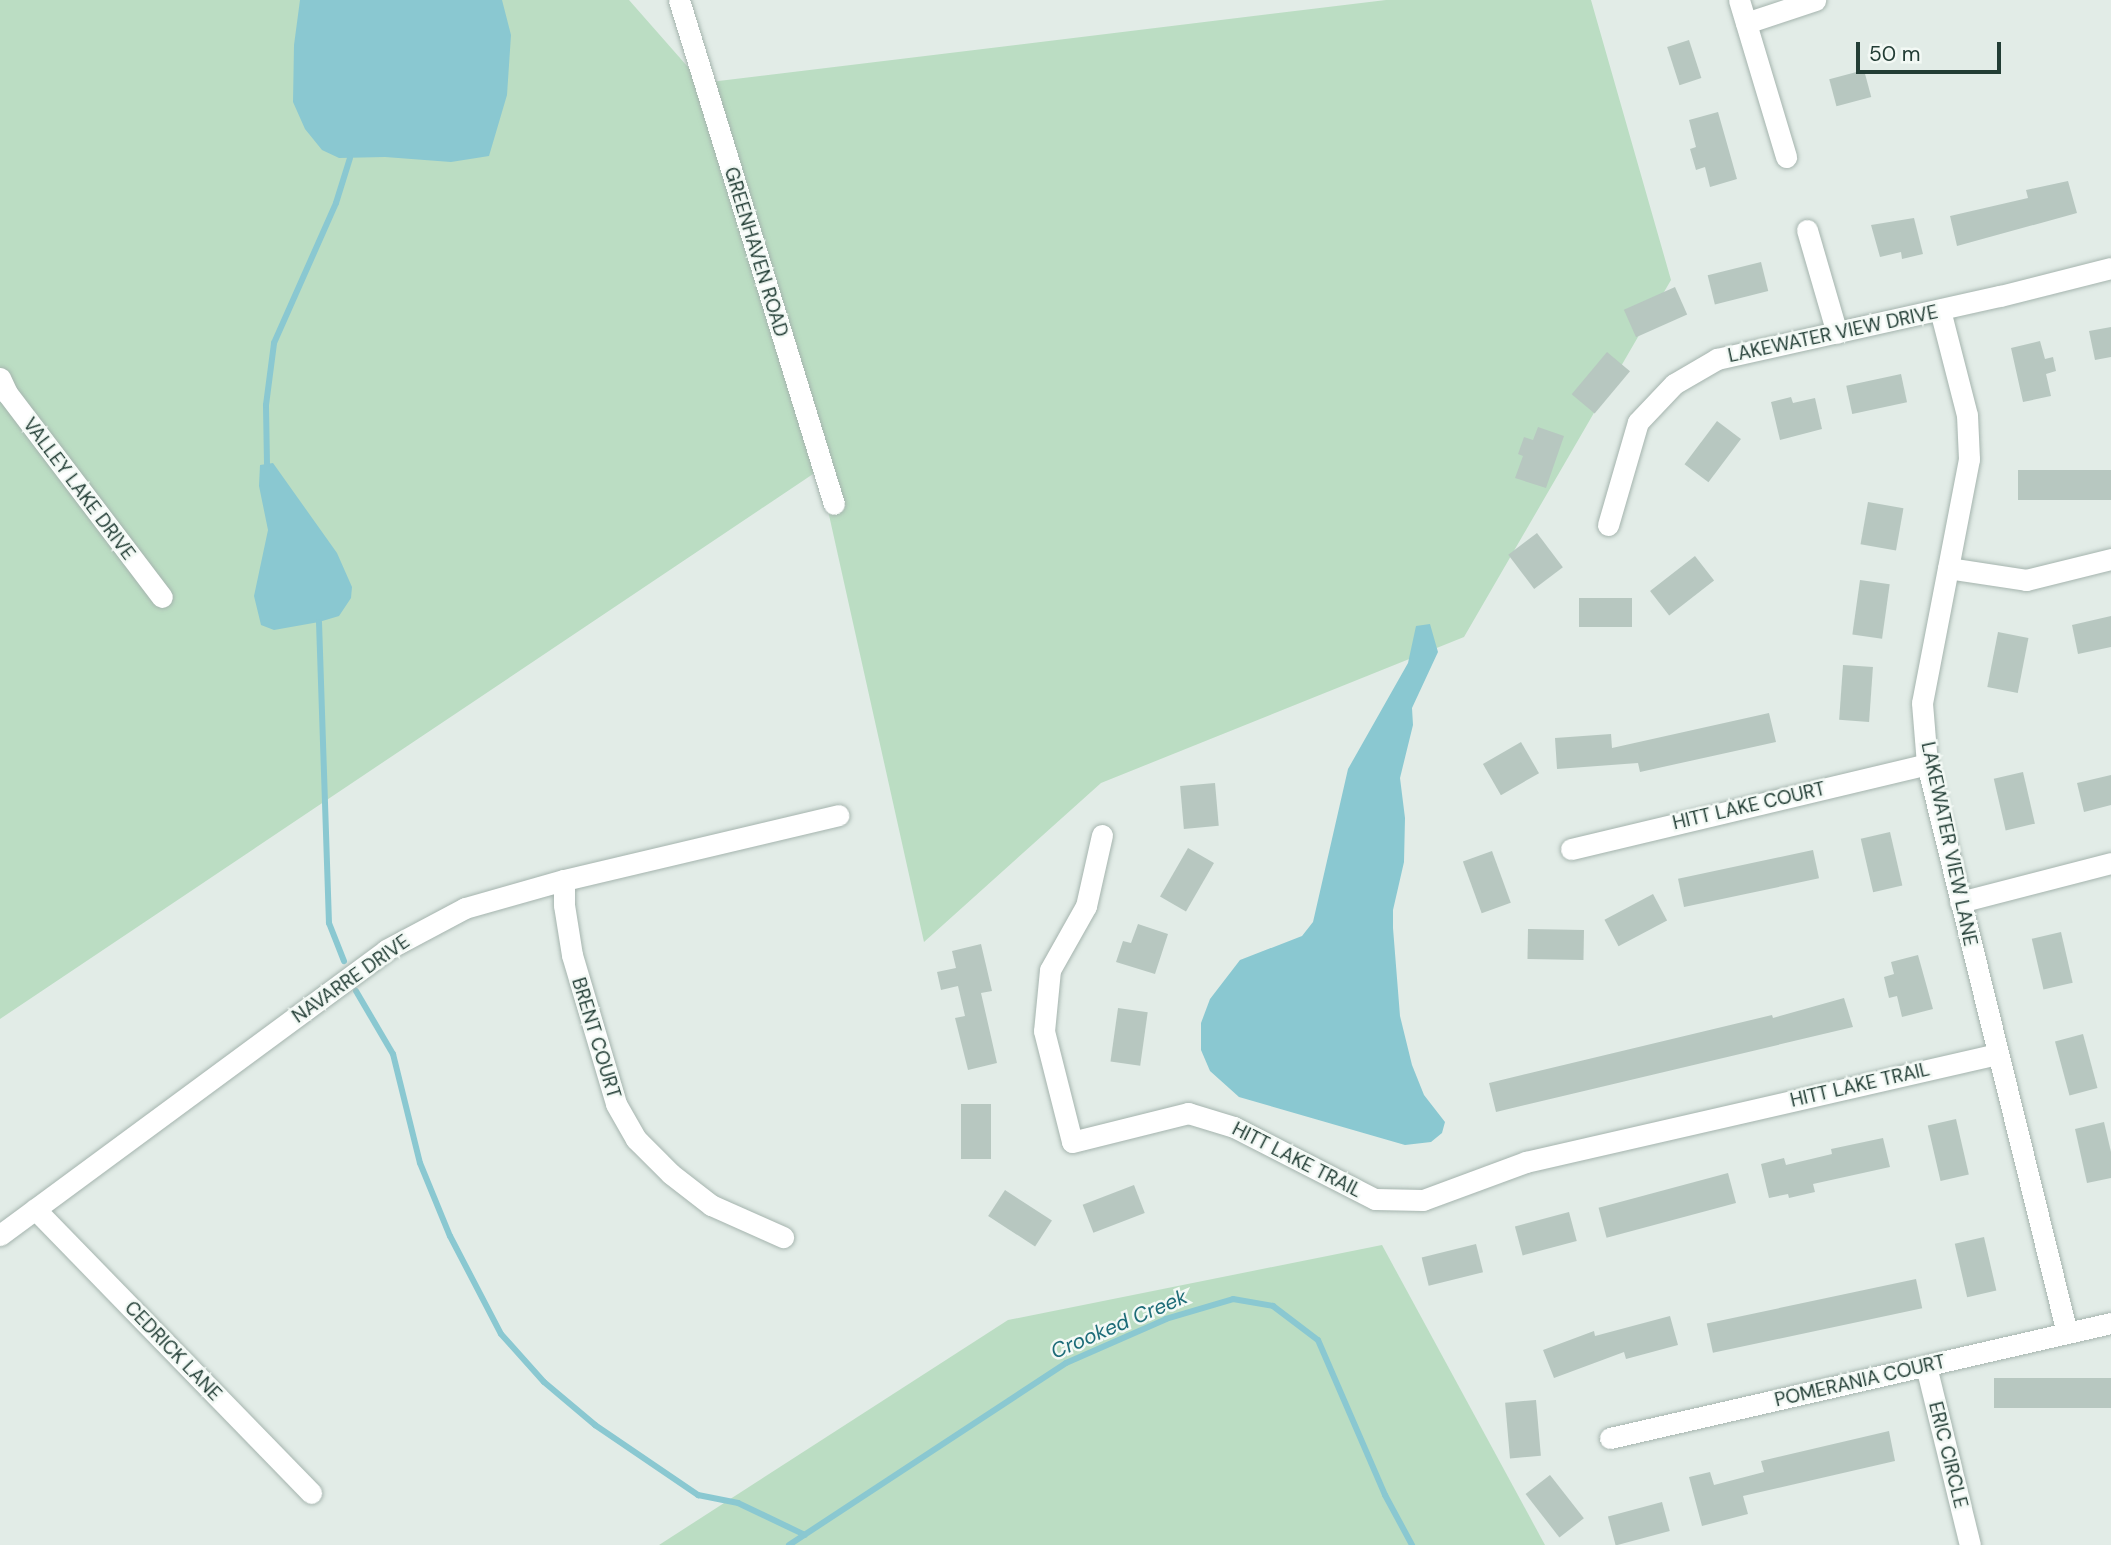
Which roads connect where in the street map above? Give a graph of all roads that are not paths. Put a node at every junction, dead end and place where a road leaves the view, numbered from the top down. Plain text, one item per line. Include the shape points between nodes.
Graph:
1 (679, 0) edge
2 (1740, 0) edge
3 (1815, 0) edge
4 (1746, 23) junction
5 (1786, 157) dead end
6 (1807, 230) dead end
7 (2111, 268) edge
8 (1940, 310) junction
9 (1837, 333) junction
10 (0, 378) edge
11 (834, 504) dead end
12 (1608, 525) dead end
13 (2111, 559) edge
14 (1948, 568) junction
15 (162, 597) dead end
16 (1927, 764) junction
17 (838, 814) dead end
18 (1102, 835) dead end
19 (1571, 849) dead end
20 (2111, 863) edge
21 (565, 880) junction
22 (1960, 902) junction
23 (1997, 1054) junction
24 (35, 1209) junction
25 (0, 1235) edge
26 (783, 1237) dead end
27 (2111, 1323) edge
28 (2067, 1333) junction
29 (1926, 1366) junction
30 (1610, 1438) dead end
31 (311, 1493) dead end
32 (1970, 1545) edge

1 - 11 street, GREENHAVEN ROAD
2 - 4 street
3 - 4 street
4 - 5 street
6 - 9 street
7 - 8 street, LAKEWATER VIEW DRIVE
8 - 9 street, LAKEWATER VIEW DRIVE
8 - 14 street, LAKEWATER VIEW LANE via 1967,415 1969,459
9 - 12 street, LAKEWATER VIEW DRIVE via 1717,359 1674,384 1638,422
10 - 15 street, VALLEY LAKE DRIVE
13 - 14 street via 2026,580
14 - 16 street, LAKEWATER VIEW LANE via 1922,704
16 - 19 street, HITT LAKE COURT
16 - 22 street, LAKEWATER VIEW LANE
17 - 21 street, NAVARRE DRIVE
18 - 23 street, HITT LAKE TRAIL via 1086,906 1050,970 1044,1031 1072,1142 1188,1113 1234,1126 1375,1199 1423,1200 1526,1163
20 - 22 street
21 - 24 street, NAVARRE DRIVE via 465,908 386,950
21 - 26 street, BRENT COURT via 572,955 616,1104 636,1139 711,1205
22 - 23 street, LAKEWATER VIEW LANE
23 - 28 street, LAKEWATER VIEW LANE
24 - 25 street, NAVARRE DRIVE
24 - 31 street, CEDRICK LANE
27 - 28 street, POMERANIA COURT
28 - 29 street, POMERANIA COURT
29 - 30 street, POMERANIA COURT
29 - 32 street, ERIC CIRCLE

